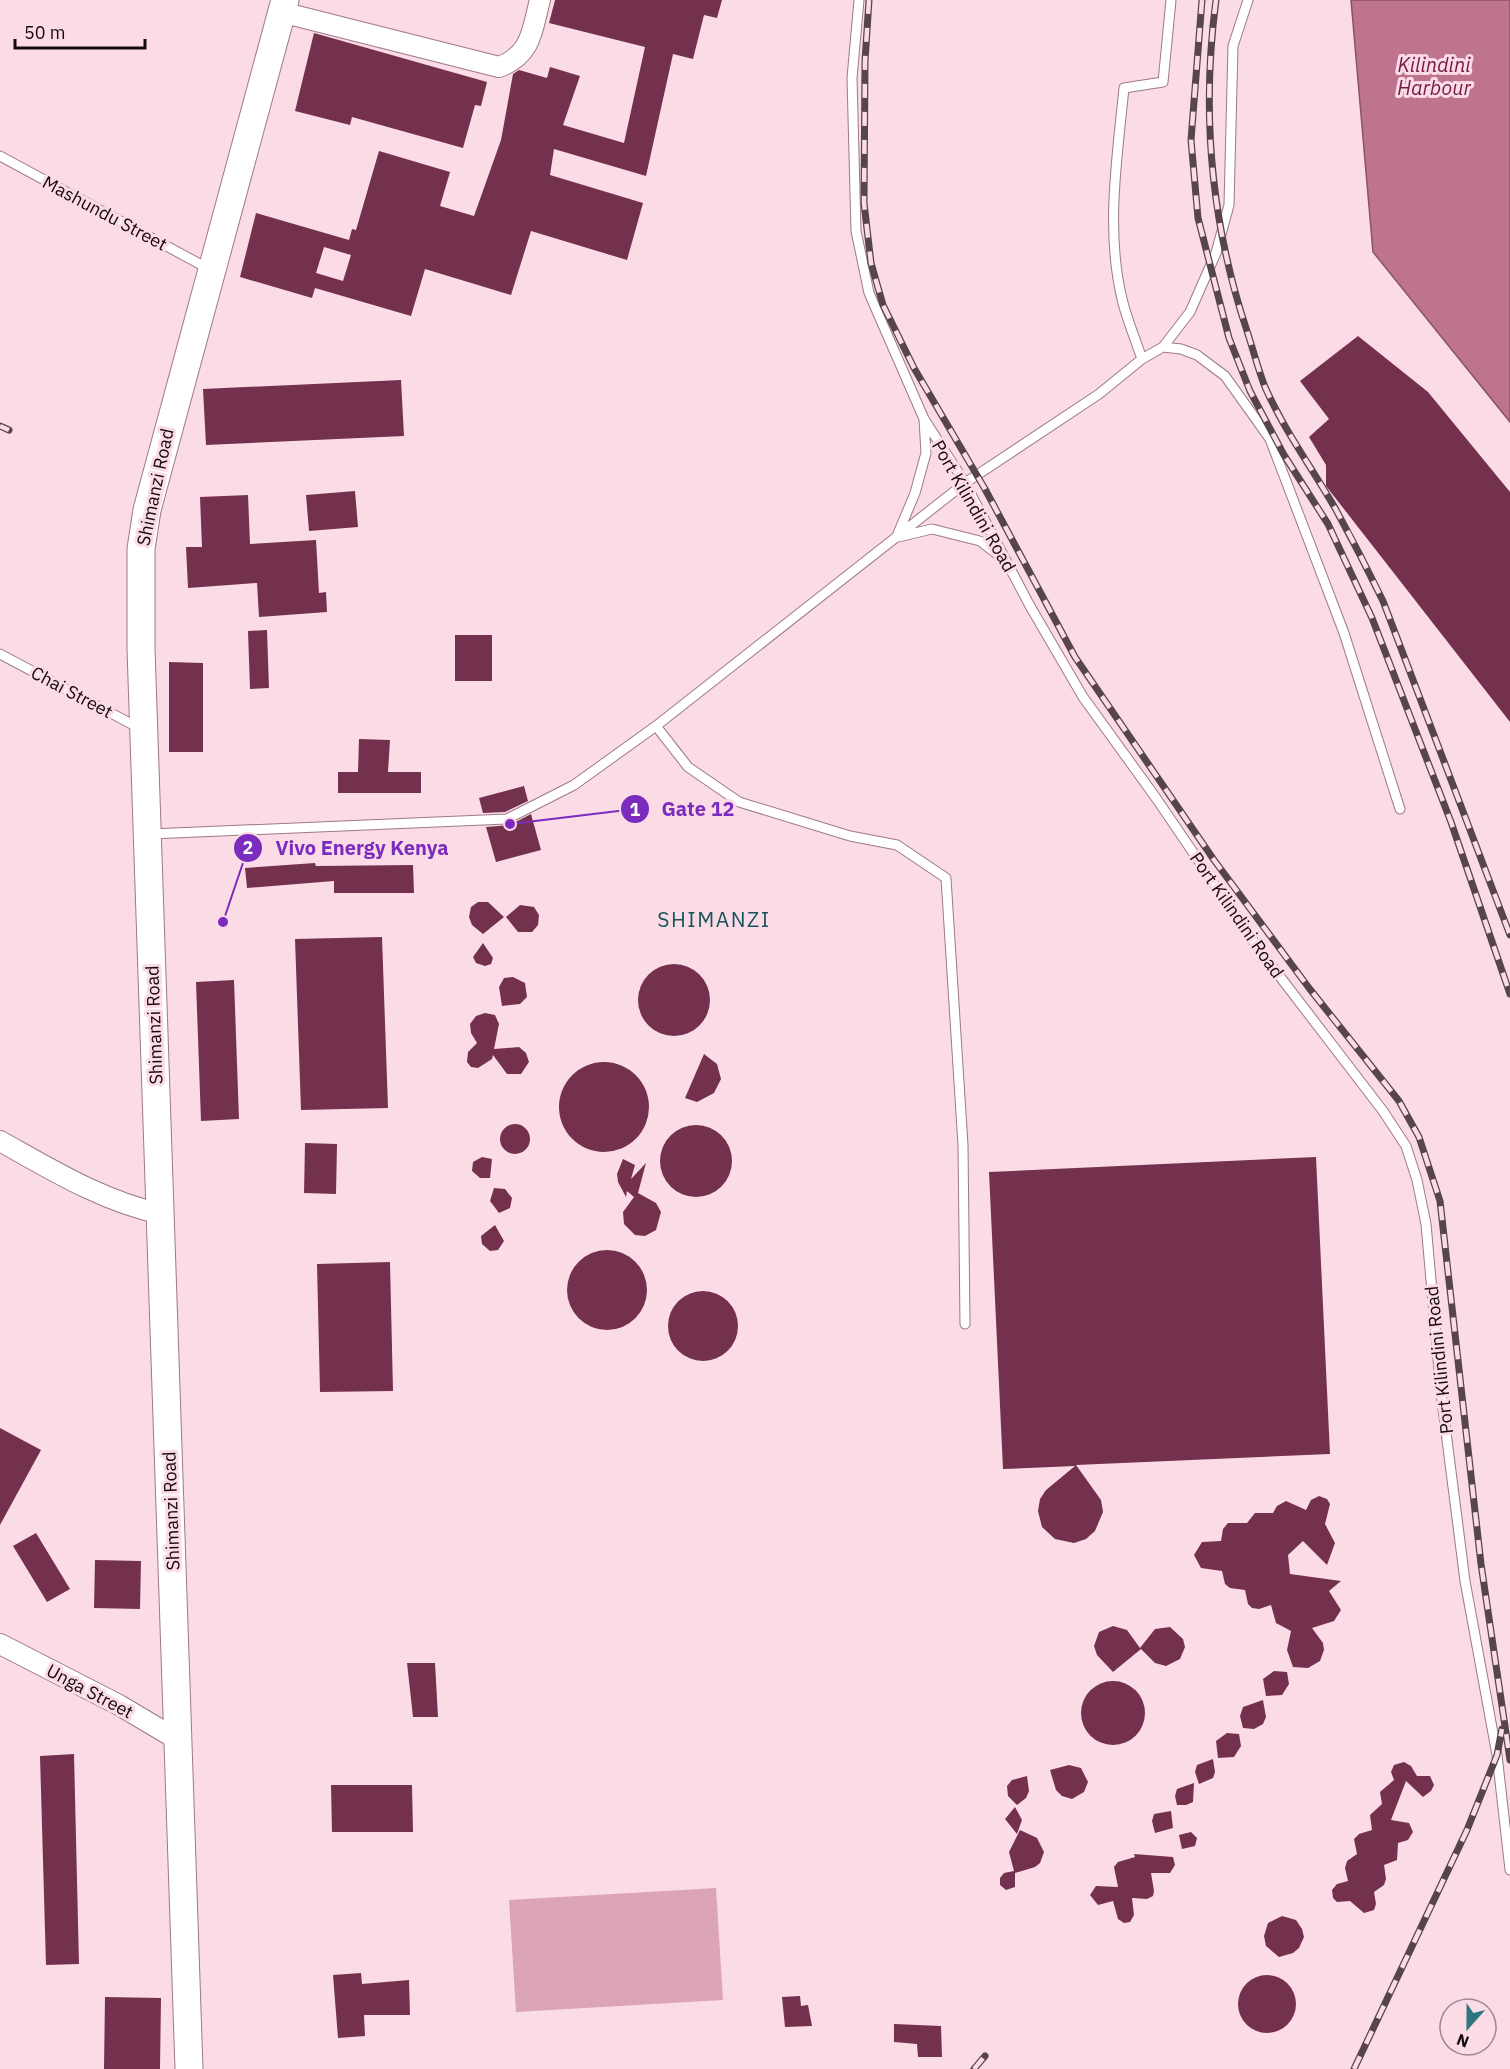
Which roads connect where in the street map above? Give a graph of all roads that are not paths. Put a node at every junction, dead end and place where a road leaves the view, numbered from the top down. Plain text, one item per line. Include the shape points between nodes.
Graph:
1 (540, 0) edge
2 (859, 0) edge
3 (1171, 0) edge
4 (1248, 0) edge
5 (283, 6) edge
6 (0, 156) edge
7 (211, 270) junction
8 (1163, 347) junction
9 (1142, 360) junction
10 (924, 419) junction
11 (965, 483) junction
12 (896, 538) junction
13 (1006, 562) junction
14 (0, 654) edge
15 (656, 726) junction
16 (144, 730) junction
17 (1400, 809) dead end
18 (147, 834) junction
19 (0, 1141) edge
20 (160, 1214) junction
21 (965, 1324) dead end
22 (0, 1644) edge
23 (178, 1740) junction
24 (1510, 1870) edge
25 (189, 2069) edge

1 - 5 street via 526,48 518,58 499,67
2 - 10 lane, Port Kilindini Road via 852,78 856,231 869,293
3 - 9 lane via 1163,82 1124,88 1113,209 1123,303
4 - 8 lane via 1233,46 1228,205 1216,253 1190,312
5 - 7 main road, Shimanzi Road
6 - 7 lane, Mashundu Street
7 - 16 main road, Shimanzi Road via 162,446 141,549
8 - 9 lane
8 - 17 lane via 1197,355 1225,376 1270,439 1344,633
9 - 11 lane via 1099,394
10 - 11 lane, Port Kilindini Road
10 - 12 lane via 926,453 915,494
11 - 12 lane
11 - 13 lane, Port Kilindini Road
12 - 13 lane via 932,529 942,531 980,541
12 - 15 lane
13 - 24 lane, Port Kilindini Road via 1083,696 1258,948 1406,1146 1426,1224 1442,1405 1465,1581 1497,1755
14 - 16 lane, Chai Street
15 - 18 lane via 574,785 507,819
15 - 21 lane via 688,766 740,802 850,836 897,845 946,878 963,1145
16 - 18 main road, Shimanzi Road
18 - 20 main road, Shimanzi Road
19 - 20 street via 94,1192
20 - 23 main road, Shimanzi Road
22 - 23 street, Unga Street
23 - 25 main road, Shimanzi Road

